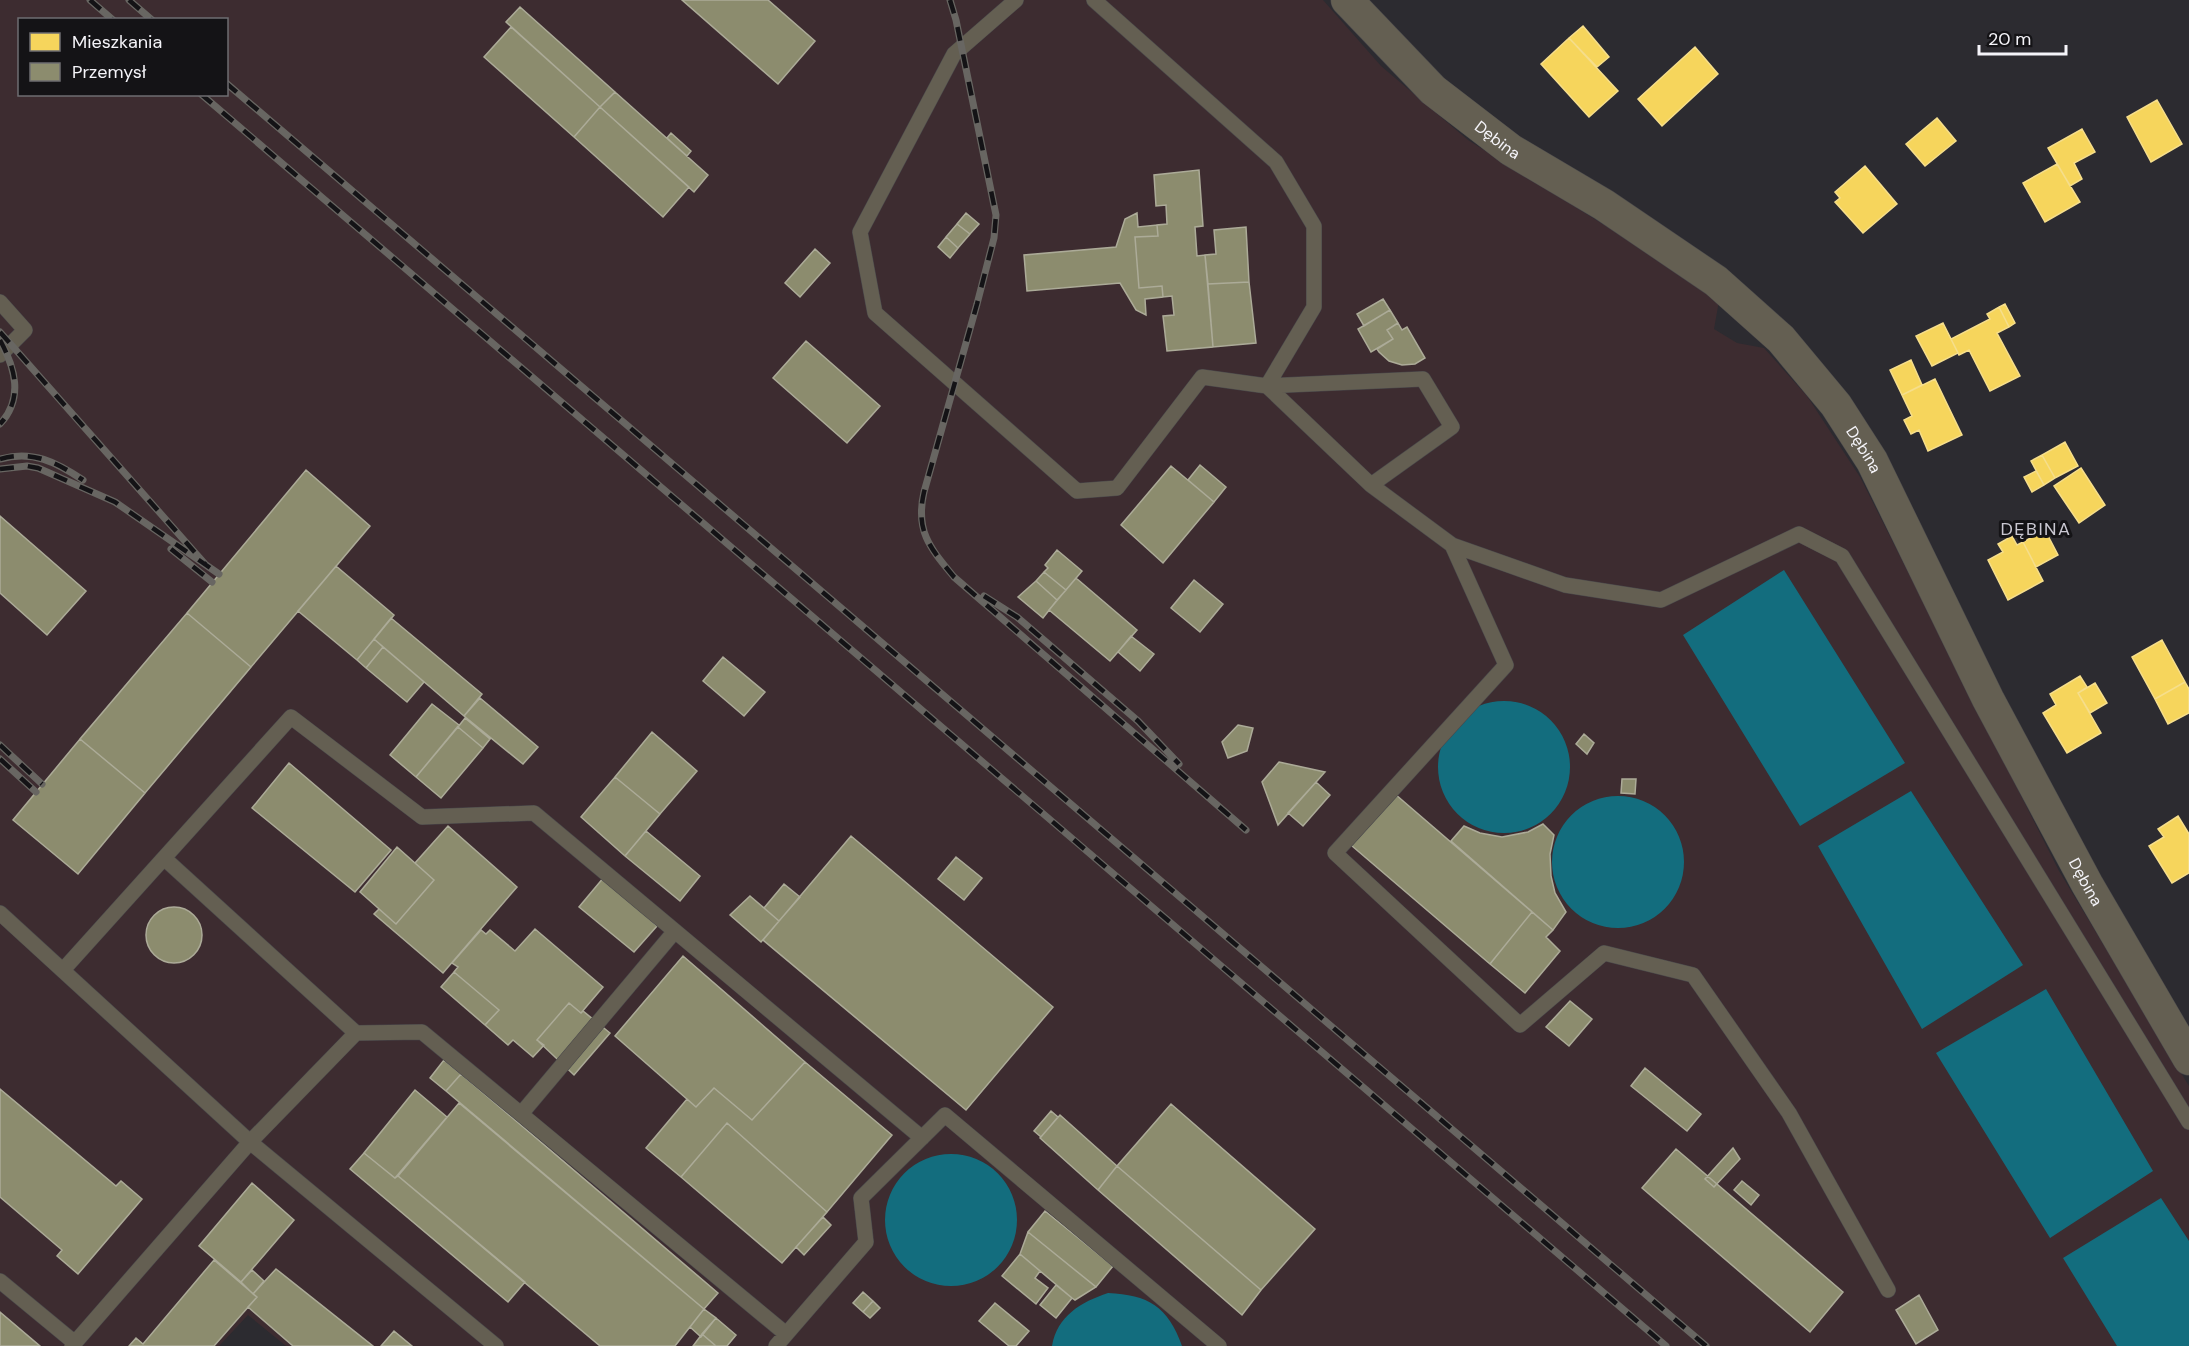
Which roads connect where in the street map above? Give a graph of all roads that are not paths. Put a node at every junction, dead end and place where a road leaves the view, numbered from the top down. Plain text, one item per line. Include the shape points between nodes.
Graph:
1 (1016, 0) edge
2 (1094, 0) edge
3 (1347, 0) edge
4 (0, 302) edge
5 (0, 355) edge
6 (1267, 386) junction
7 (1371, 485) junction
8 (1452, 544) junction
9 (165, 859) junction
10 (0, 913) edge
11 (675, 930) junction
12 (63, 970) junction
13 (356, 1033) junction
14 (2189, 1059) edge
15 (521, 1114) junction
16 (2189, 1122) edge
17 (922, 1138) junction
18 (250, 1142) junction
19 (0, 1281) edge
20 (1888, 1290) dead end
21 (786, 1334) junction
22 (73, 1344) edge
23 (496, 1346) edge
24 (776, 1346) edge
25 (1219, 1346) edge

1 - 6 lane via 954,54 860,231 875,313 1077,491 1117,488 1202,377
2 - 6 lane via 1276,162 1314,226 1314,307
3 - 14 street, Dębina via 1433,90 1503,143 1716,281 1781,339 1836,405 1872,461 1988,699 2081,874
4 - 5 lane via 25,330
6 - 7 lane
6 - 7 lane via 1423,379 1452,427
7 - 8 lane
8 - 16 lane via 1565,585 1661,600 1799,534 1842,556
8 - 20 lane via 1506,665 1335,853 1520,1025 1604,953 1693,975 1789,1113
9 - 11 lane via 291,717 422,817 534,813
9 - 12 lane
9 - 13 lane
10 - 12 lane
11 - 15 lane
11 - 17 lane
12 - 18 lane
13 - 15 lane via 422,1032
13 - 18 lane
15 - 21 lane
17 - 21 lane via 861,1198 866,1242
17 - 25 lane via 945,1115
18 - 22 lane
18 - 23 lane
19 - 22 lane
21 - 24 lane

